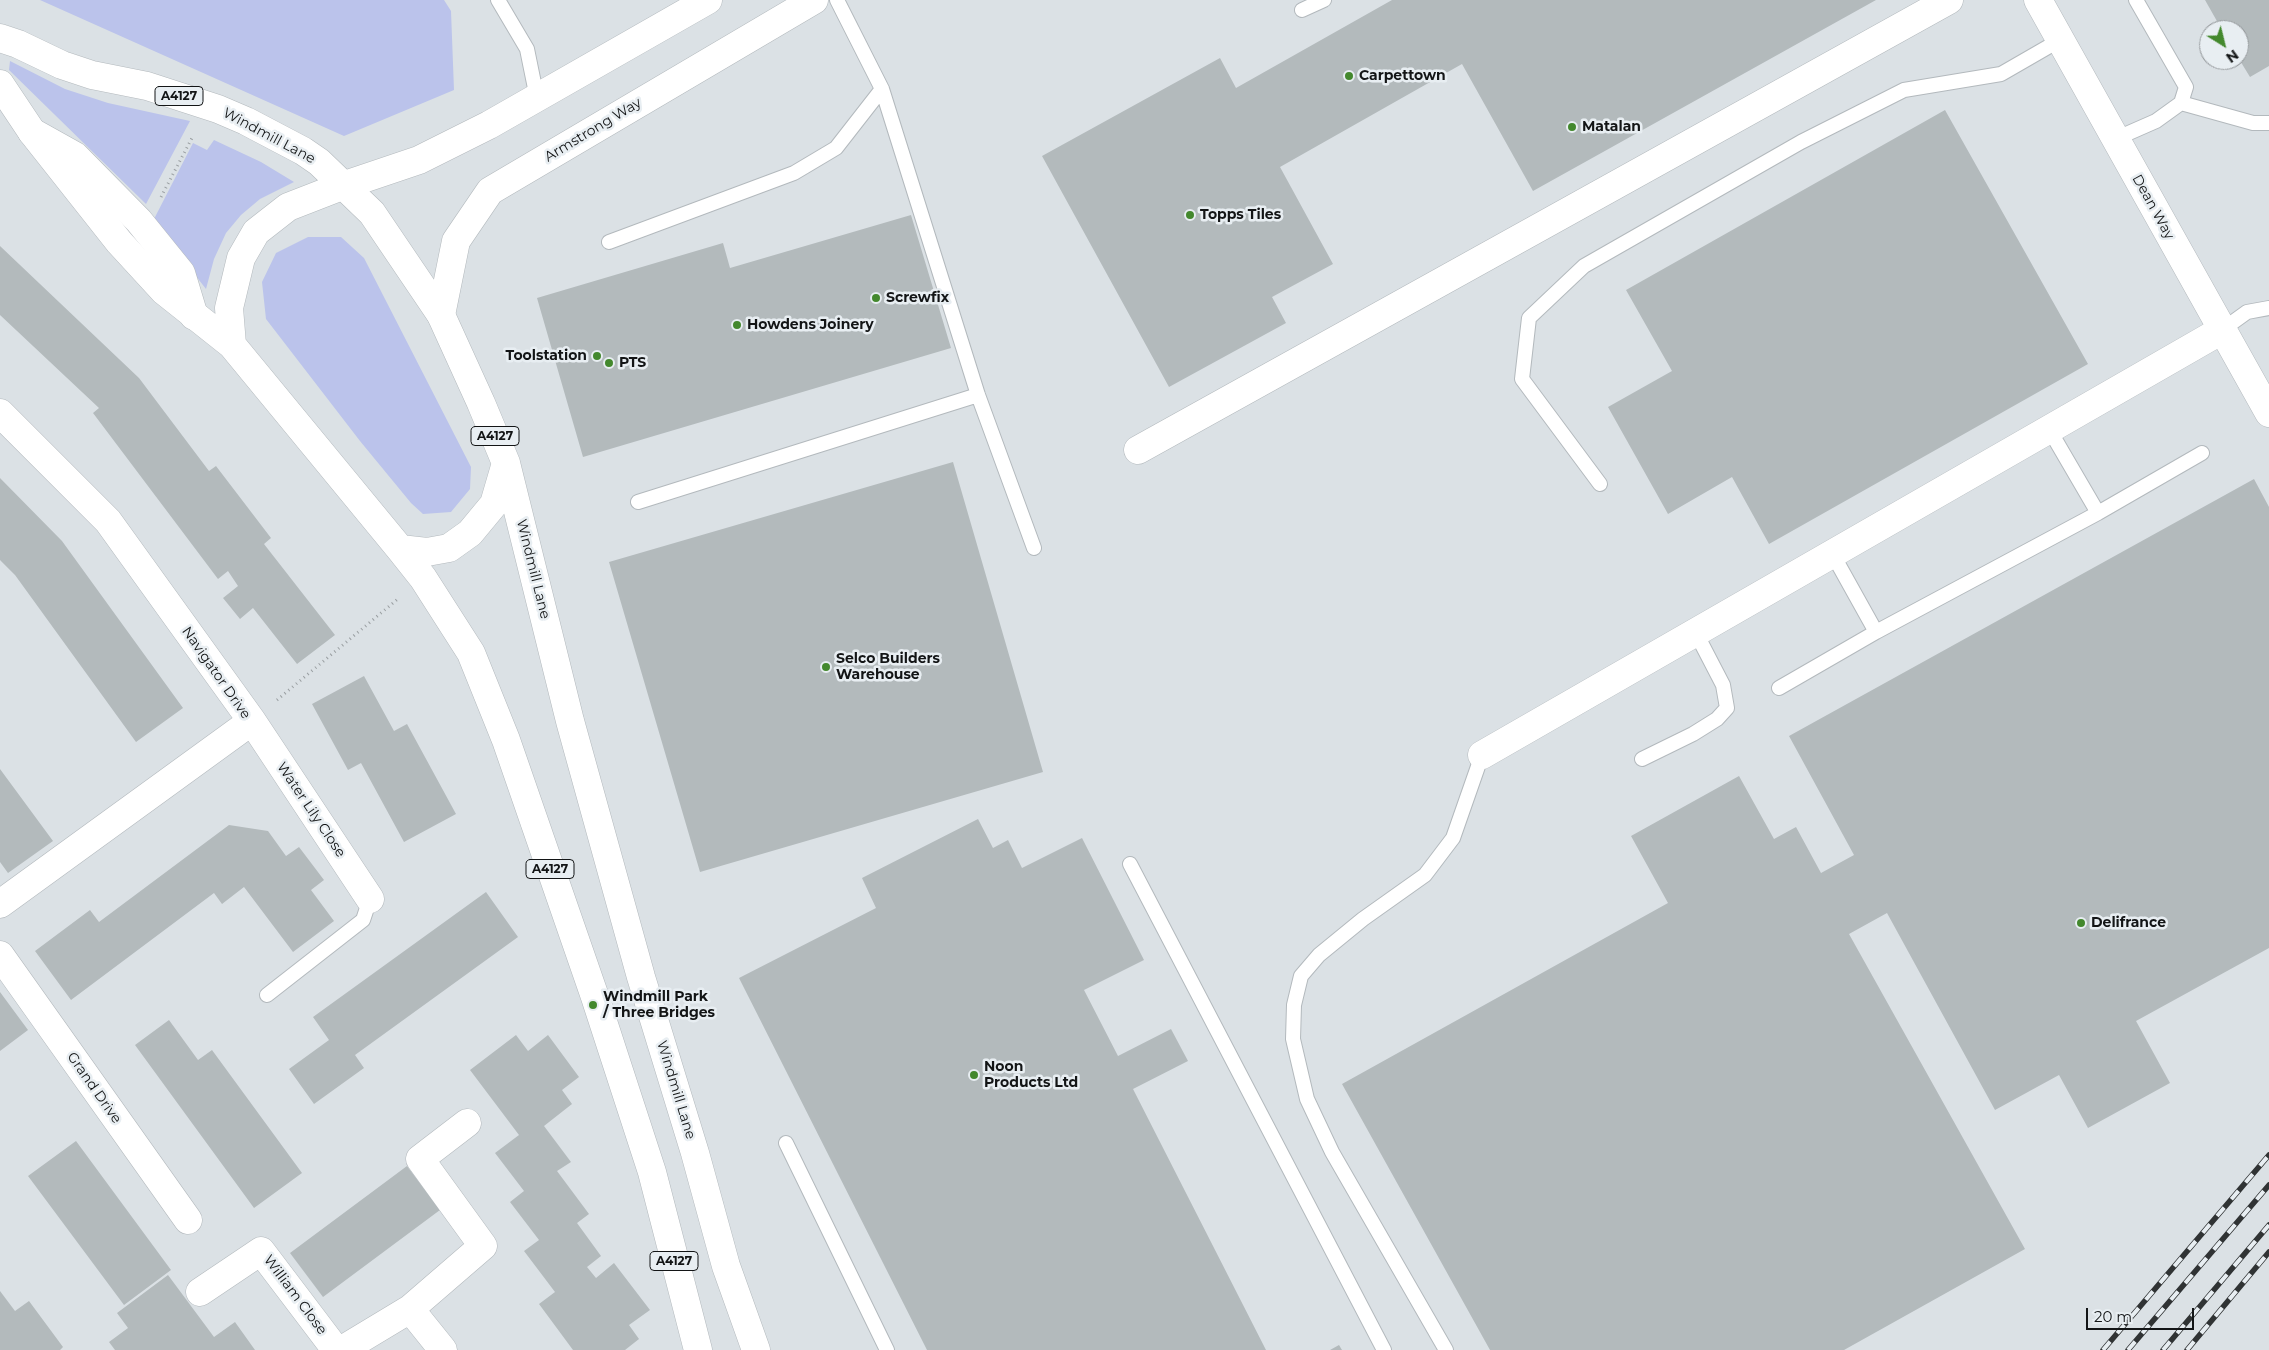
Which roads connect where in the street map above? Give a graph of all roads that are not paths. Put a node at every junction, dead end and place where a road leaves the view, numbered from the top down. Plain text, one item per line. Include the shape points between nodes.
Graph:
1 (498, 0) edge
2 (708, 0) edge
3 (814, 0) edge
4 (837, 0) edge
5 (1324, 0) edge
6 (1949, 0) edge
7 (2038, 0) edge
8 (2136, 0) edge
9 (1302, 10) dead end
10 (0, 38) edge
11 (2060, 40) junction
12 (0, 84) edge
13 (882, 89) junction
14 (537, 98) junction
15 (2180, 102) junction
16 (2269, 123) edge
17 (2115, 139) junction
18 (342, 186) junction
19 (609, 242) dead end
20 (2269, 308) edge
21 (441, 316) junction
22 (2222, 330) junction
23 (232, 345) junction
24 (978, 395) junction
25 (0, 413) edge
26 (2269, 414) edge
27 (2049, 429) junction
28 (1138, 450) dead end
29 (2202, 453) dead end
30 (506, 463) junction
31 (1600, 484) dead end
32 (638, 502) dead end
33 (2098, 513) junction
34 (1034, 548) dead end
35 (400, 549) junction
36 (1832, 553) junction
37 (1696, 632) junction
38 (1876, 632) junction
39 (1779, 688) dead end
40 (252, 721) junction
41 (1482, 755) joint
42 (1642, 759) dead end
43 (1130, 864) dead end
44 (370, 899) joint
45 (0, 904) edge
46 (0, 955) edge
47 (267, 995) dead end
48 (467, 1123) dead end
49 (786, 1143) dead end
50 (188, 1220) dead end
51 (200, 1292) dead end
52 (410, 1309) junction
53 (336, 1350) edge
54 (342, 1350) edge
55 (443, 1350) edge
56 (698, 1350) edge
57 (756, 1350) edge
58 (887, 1350) edge
59 (1384, 1350) edge
60 (1446, 1350) edge

1 - 14 lane via 527,49
2 - 14 street
3 - 21 street, Armstrong Way via 490,191 456,242
4 - 13 lane
5 - 9 lane
6 - 28 street
7 - 11 street, Dean Way
8 - 15 lane via 2186,87
10 - 18 street, Windmill Lane / A4127 via 77,70 195,100 246,121 303,151
11 - 17 street, Dean Way
11 - 31 lane via 2001,74 1904,90 1801,142 1584,266 1529,318 1522,379
12 - 23 street, A4127 via 32,132 119,242 164,291
13 - 19 lane via 836,148 794,173
13 - 24 lane
14 - 18 street via 419,160
15 - 16 lane via 2253,124
15 - 17 lane via 2156,120
17 - 22 street, Dean Way
18 - 21 street, Windmill Lane / A4127 via 372,213
18 - 23 street via 288,207 256,232 242,258 229,308
20 - 22 lane via 2247,312
21 - 30 street, Windmill Lane / A4127
22 - 26 street, Dean Way
22 - 27 street
23 - 35 street, A4127
24 - 32 lane
24 - 34 lane
25 - 40 street, Navigator Drive via 108,521
27 - 33 lane
27 - 36 street
29 - 33 lane
30 - 35 street via 494,504 470,533 449,548 427,552
30 - 57 street, Windmill Lane / A4127 via 570,721 640,977 695,1153 726,1266
33 - 38 lane
35 - 56 street, A4127 via 423,578 471,653 506,740 652,1172
36 - 37 street
36 - 38 lane
37 - 41 street
37 - 42 lane via 1723,685 1727,708 1718,719
38 - 39 lane
40 - 44 street, Water Lily Close
40 - 45 street, Navigator Drive
41 - 60 lane via 1453,838 1425,875 1319,955 1301,976 1294,1005 1293,1039 1307,1099 1332,1152
43 - 59 lane
44 - 47 lane via 363,920
46 - 50 street, Grand Drive
48 - 52 street via 420,1159 483,1246
49 - 58 lane
51 - 53 street, William Close via 262,1251
52 - 54 street
52 - 55 street

